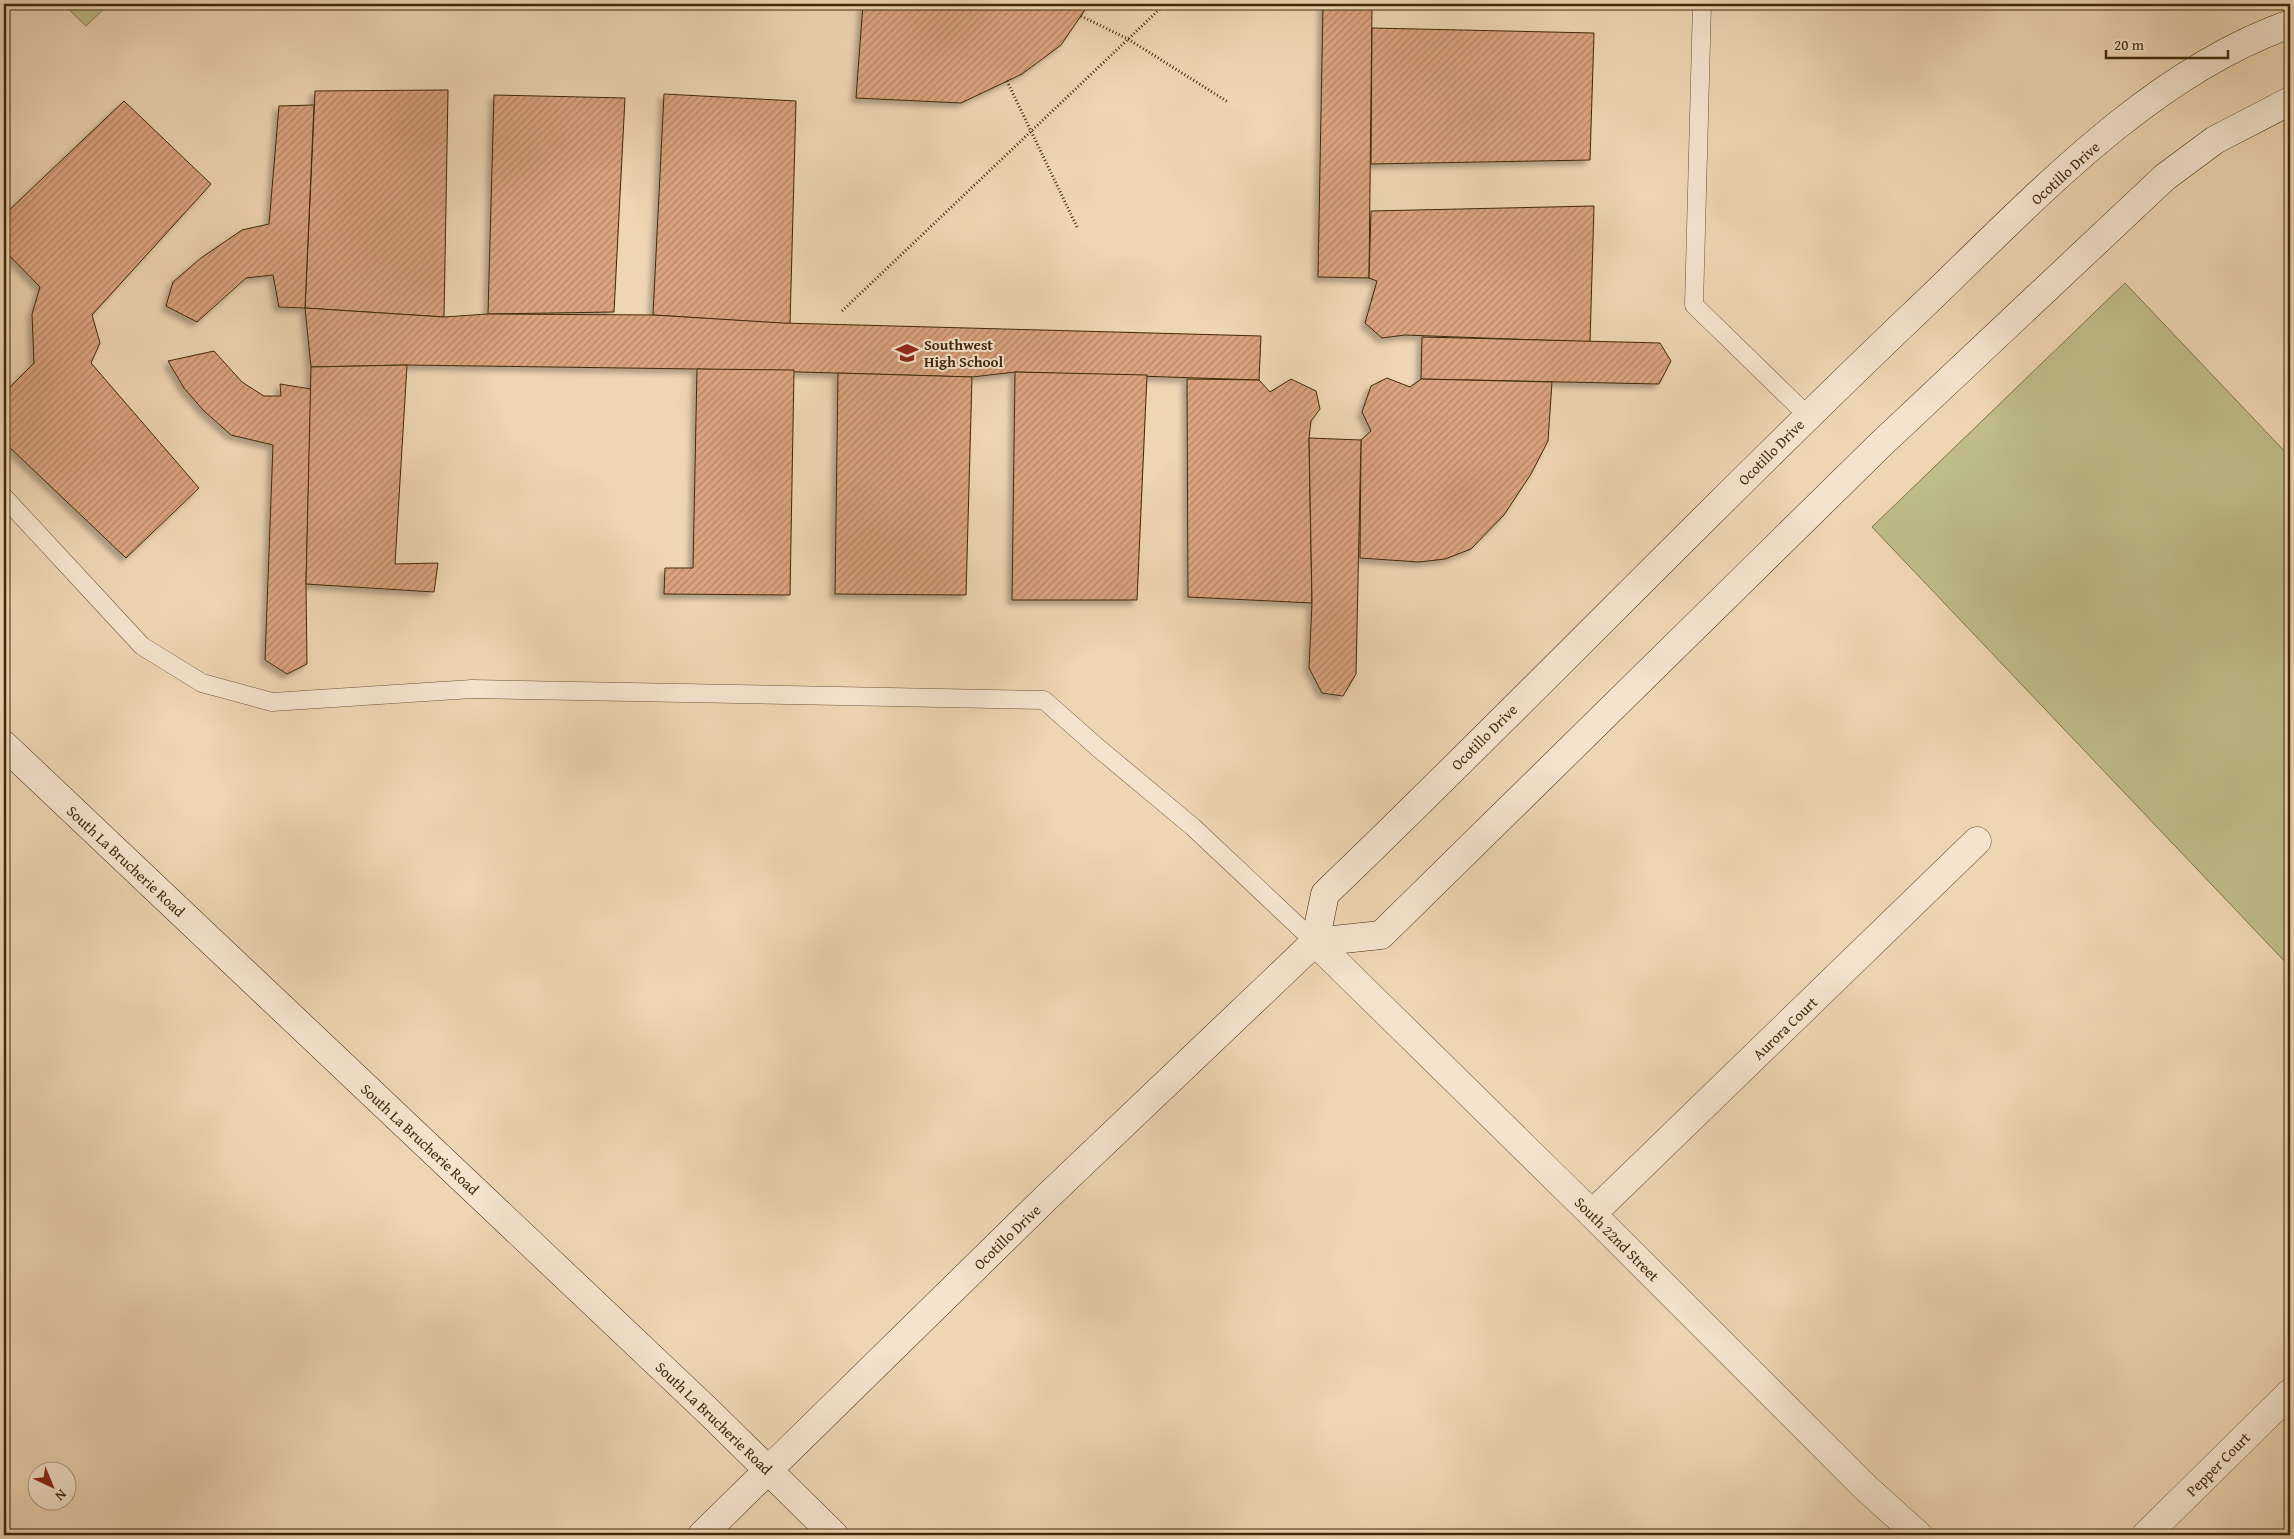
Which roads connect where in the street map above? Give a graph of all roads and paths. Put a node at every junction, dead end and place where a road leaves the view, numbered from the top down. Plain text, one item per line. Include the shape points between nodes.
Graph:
1 (1165, 4) edge
2 (1702, 4) edge
3 (1081, 16) dead end
4 (2290, 24) edge
5 (1128, 40) junction
6 (1006, 81) dead end
7 (2290, 101) edge
8 (1228, 102) dead end
9 (1030, 132) junction
10 (1077, 227) dead end
11 (842, 312) dead end
12 (1808, 415) junction
13 (4, 497) edge
14 (4, 745) edge
15 (1977, 841) dead end
16 (1315, 942) junction
17 (1592, 1214) junction
18 (2290, 1394) edge
19 (769, 1470) junction
20 (702, 1535) edge
21 (834, 1535) edge
22 (1918, 1535) edge
23 (2146, 1535) edge

1 - 5 path
2 - 12 lane via 1694,305
3 - 5 path
4 - 12 street, Ocotillo Drive via 2264,33 2180,78 2087,150
5 - 8 path
5 - 9 path
6 - 9 path
7 - 16 street via 2215,140 2165,177 1879,446 1381,936
9 - 10 path
9 - 11 path
12 - 16 street, Ocotillo Drive via 1325,894
13 - 16 lane via 142,646 202,683 272,702 472,689 1044,700 1193,827
14 - 19 street, South La Brucherie Road
15 - 17 street, Aurora Court
16 - 17 street, South 22nd Street
16 - 19 street, Ocotillo Drive via 1047,1197
17 - 22 street, South 22nd Street via 1866,1488
18 - 23 street, Pepper Court
19 - 20 street, Ocotillo Drive
19 - 21 street, South La Brucherie Road

